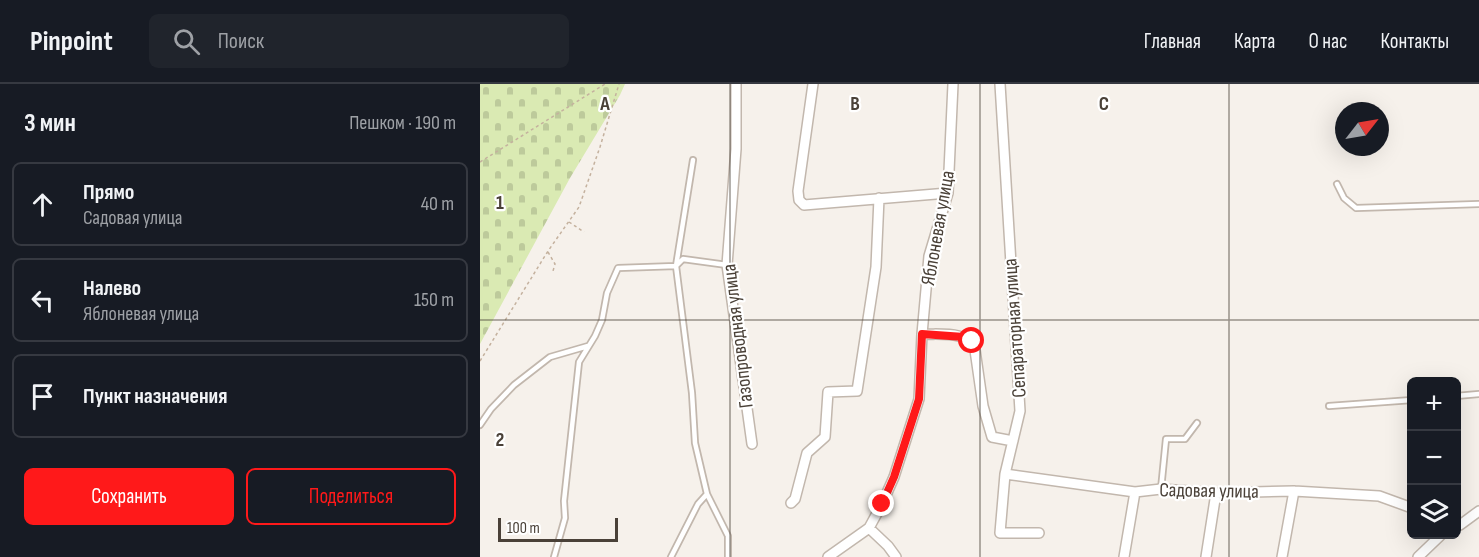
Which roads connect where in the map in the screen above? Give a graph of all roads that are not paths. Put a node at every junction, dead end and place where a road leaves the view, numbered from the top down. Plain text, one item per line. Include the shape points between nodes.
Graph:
1 (736, 84) edge
2 (813, 84) edge
3 (953, 84) edge
4 (1000, 84) edge
5 (693, 160) dead end
6 (1337, 184) dead end
7 (948, 192) junction
8 (879, 198) junction
9 (1479, 204) edge
10 (727, 265) junction
11 (676, 266) junction
12 (922, 334) junction
13 (589, 345) junction
14 (1479, 394) edge
15 (1461, 396) edge
16 (1407, 400) edge
17 (1329, 406) dead end
18 (1197, 423) dead end
19 (480, 425) edge
20 (1013, 441) junction
21 (752, 444) dead end
22 (1005, 474) junction
23 (1161, 489) junction
24 (1294, 490) junction
25 (1135, 492) junction
26 (707, 494) junction
27 (1215, 494) junction
28 (791, 503) dead end
29 (1407, 506) edge
30 (1479, 511) edge
31 (1461, 524) edge
32 (869, 528) junction
33 (1039, 533) dead end
34 (1437, 539) edge
35 (554, 557) edge
36 (670, 557) edge
37 (728, 557) edge
38 (828, 557) edge
39 (896, 557) edge
40 (1124, 557) edge
41 (1206, 557) edge
42 (1282, 557) edge
43 (1418, 557) edge

1 - 10 street, Газопроводная улица via 736,149
2 - 8 street via 799,200 814,206
3 - 7 street, Яблоневая улица
4 - 20 street, Сепараторная улица via 1020,411
5 - 11 lane
6 - 9 lane via 1344,198 1356,208
7 - 8 street
7 - 12 street, Яблоневая улица via 929,256
8 - 28 street via 876,267 857,391 828,392 825,437 807,453
10 - 11 lane via 683,259
10 - 21 street, Газопроводная улица
11 - 13 lane via 618,268
11 - 26 lane via 695,443
12 - 20 street via 972,341 992,437
12 - 32 street, Яблоневая улица via 919,399 894,477
13 - 19 lane via 550,357 514,385
13 - 35 lane via 579,362 565,518
14 - 15 lane
16 - 17 lane
18 - 23 lane via 1185,439 1166,439
20 - 22 street, Сепараторная улица
22 - 25 street, Садовая улица
22 - 33 street, Сепараторная улица via 1000,533
23 - 25 street, Садовая улица
23 - 27 street, Садовая улица
24 - 27 street, Садовая улица
24 - 29 street, Садовая улица via 1379,496
24 - 42 street
25 - 40 street
26 - 36 lane
26 - 37 lane via 728,536
27 - 41 street
30 - 31 street
32 - 38 street, Яблоневая улица
32 - 39 street
34 - 43 street

